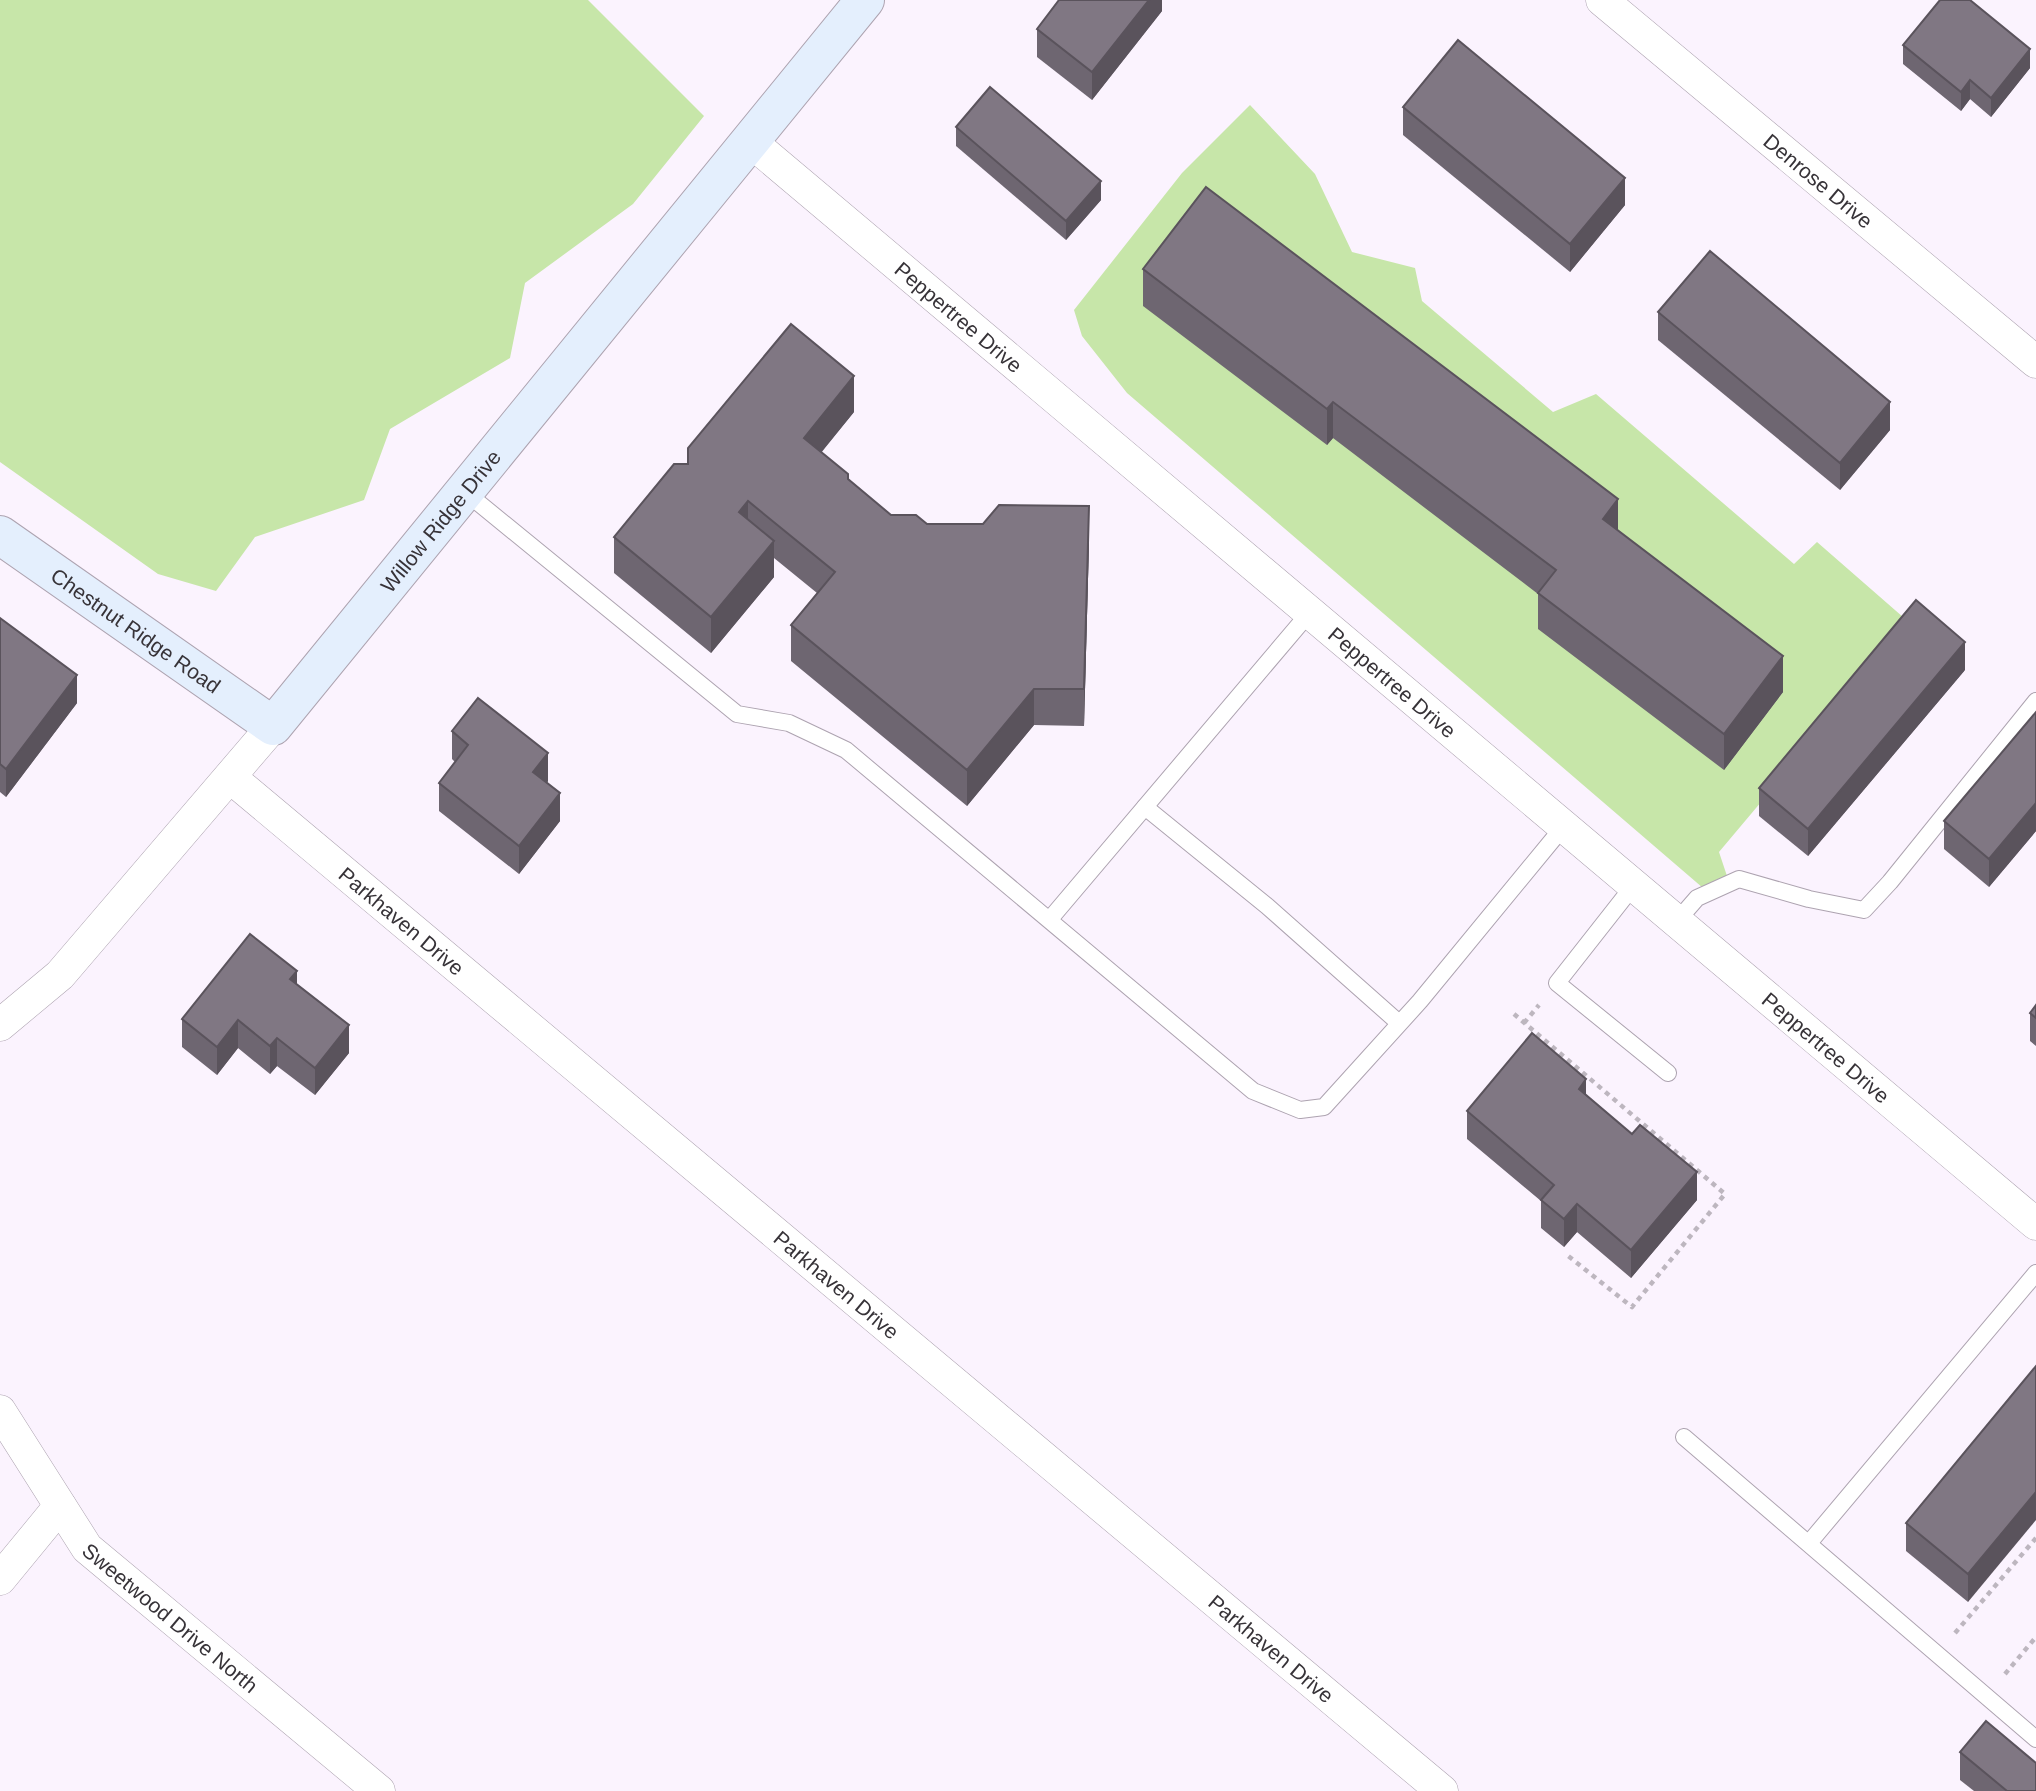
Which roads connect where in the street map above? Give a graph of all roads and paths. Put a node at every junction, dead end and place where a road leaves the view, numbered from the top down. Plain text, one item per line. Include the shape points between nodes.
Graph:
1 (865, 0) edge
2 (1602, 0) edge
3 (750, 141) junction
4 (2036, 362) edge
5 (464, 491) junction
6 (0, 535) edge
7 (1310, 612) junction
8 (2036, 701) edge
9 (273, 726) junction
10 (230, 777) junction
11 (1145, 807) junction
12 (1564, 826) junction
13 (1634, 885) junction
14 (1050, 919) junction
15 (1677, 921) junction
16 (1514, 1014) dead end
17 (1399, 1023) junction
18 (0, 1025) edge
19 (1668, 1073) dead end
20 (2036, 1224) edge
21 (1567, 1255) dead end
22 (2036, 1273) edge
23 (0, 1411) edge
24 (1684, 1437) dead end
25 (60, 1506) junction
26 (2036, 1538) edge
27 (1809, 1543) junction
28 (0, 1579) edge
29 (2036, 1637) edge
30 (1938, 1654) junction
31 (1986, 1696) junction
32 (2036, 1739) edge
33 (379, 1791) edge
34 (1442, 1791) edge

1 - 3 street, Willow Ridge Drive
2 - 4 street, Denrose Drive
3 - 5 street, Willow Ridge Drive
3 - 7 street, Peppertree Drive
5 - 9 street, Willow Ridge Drive
5 - 14 lane via 737,714 789,723 846,750
6 - 9 street, Chestnut Ridge Road
7 - 11 lane
7 - 12 street, Peppertree Drive
8 - 15 lane via 1864,910 1739,879 1697,898
9 - 10 street, Willow Ridge Drive
10 - 18 street, Willow Ridge Drive via 60,975
10 - 34 street, Parkhaven Drive
11 - 14 lane
11 - 17 lane via 1267,906
12 - 13 street, Peppertree Drive
12 - 17 lane
13 - 15 street, Peppertree Drive
13 - 19 lane via 1558,983
14 - 17 lane via 1253,1091 1300,1110 1324,1107
15 - 20 street, Peppertree Drive
16 - 21 path via 1725,1194 1632,1307
22 - 27 lane
23 - 25 street, Sweetwood Drive North
24 - 27 lane
25 - 28 street
25 - 33 street, Sweetwood Drive North via 87,1548
26 - 30 path
27 - 30 lane
29 - 31 path
30 - 31 lane
31 - 32 lane

